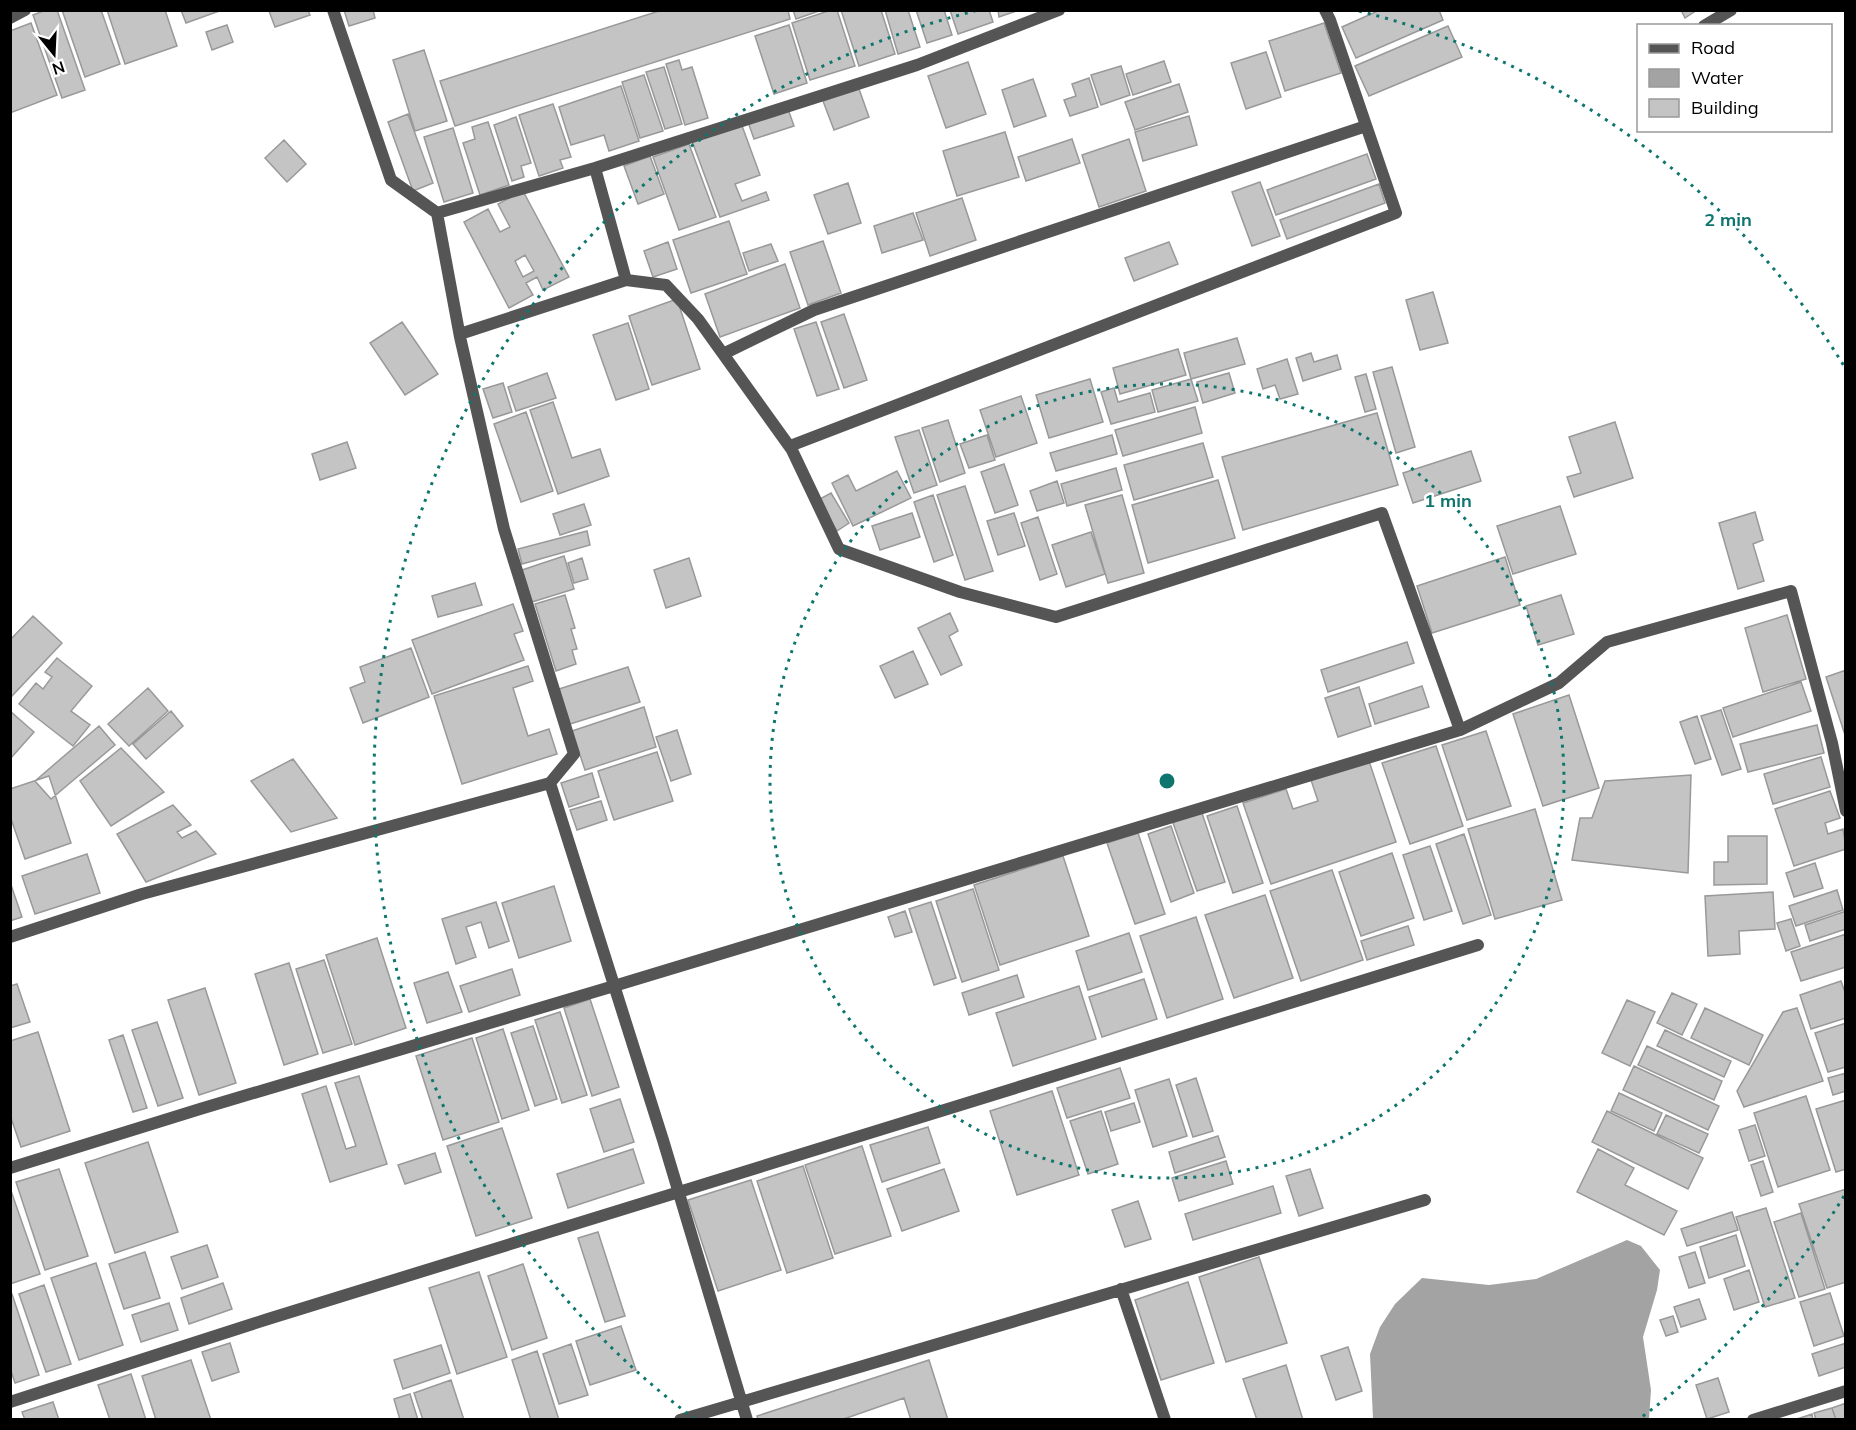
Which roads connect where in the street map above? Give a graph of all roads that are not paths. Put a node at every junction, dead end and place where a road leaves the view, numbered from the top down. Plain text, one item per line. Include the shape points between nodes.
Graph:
1 (26, 10) edge
2 (333, 10) edge
3 (1059, 10) edge
4 (1325, 10) edge
5 (1731, 10) edge
6 (10, 18) edge
7 (1707, 24) edge
8 (1366, 126) junction
9 (595, 168) junction
10 (437, 213) junction
11 (626, 280) junction
12 (460, 333) junction
13 (723, 354) junction
14 (792, 450) junction
15 (1460, 730) junction
16 (550, 783) junction
17 (1845, 811) edge
18 (10, 937) edge
19 (1478, 945) dead end
20 (614, 986) junction
21 (10, 1168) edge
22 (679, 1193) junction
23 (1425, 1200) dead end
24 (1121, 1289) junction
25 (1845, 1391) edge
26 (741, 1401) junction
27 (10, 1402) edge
28 (680, 1419) edge
29 (747, 1419) edge
30 (1165, 1419) edge
31 (1753, 1419) edge

1 - 6 street
2 - 10 street via 391,180
3 - 9 street via 917,65
4 - 8 street
5 - 7 street
8 - 13 street via 814,310
8 - 14 street via 1396,213 790,446
9 - 10 street
9 - 11 street
10 - 12 street
11 - 12 street
11 - 13 street via 666,285 698,319
12 - 16 street via 504,530 574,754
13 - 14 street
14 - 15 street via 839,549 960,592 1056,617 1382,513
15 - 17 street via 1559,683 1606,642 1791,591 1832,743
15 - 20 street
16 - 18 street via 142,894
16 - 20 street
19 - 22 street
20 - 21 street
20 - 22 street
22 - 26 street
22 - 27 street
23 - 24 street
24 - 26 street
24 - 30 street
25 - 31 street
26 - 28 street
26 - 29 street

